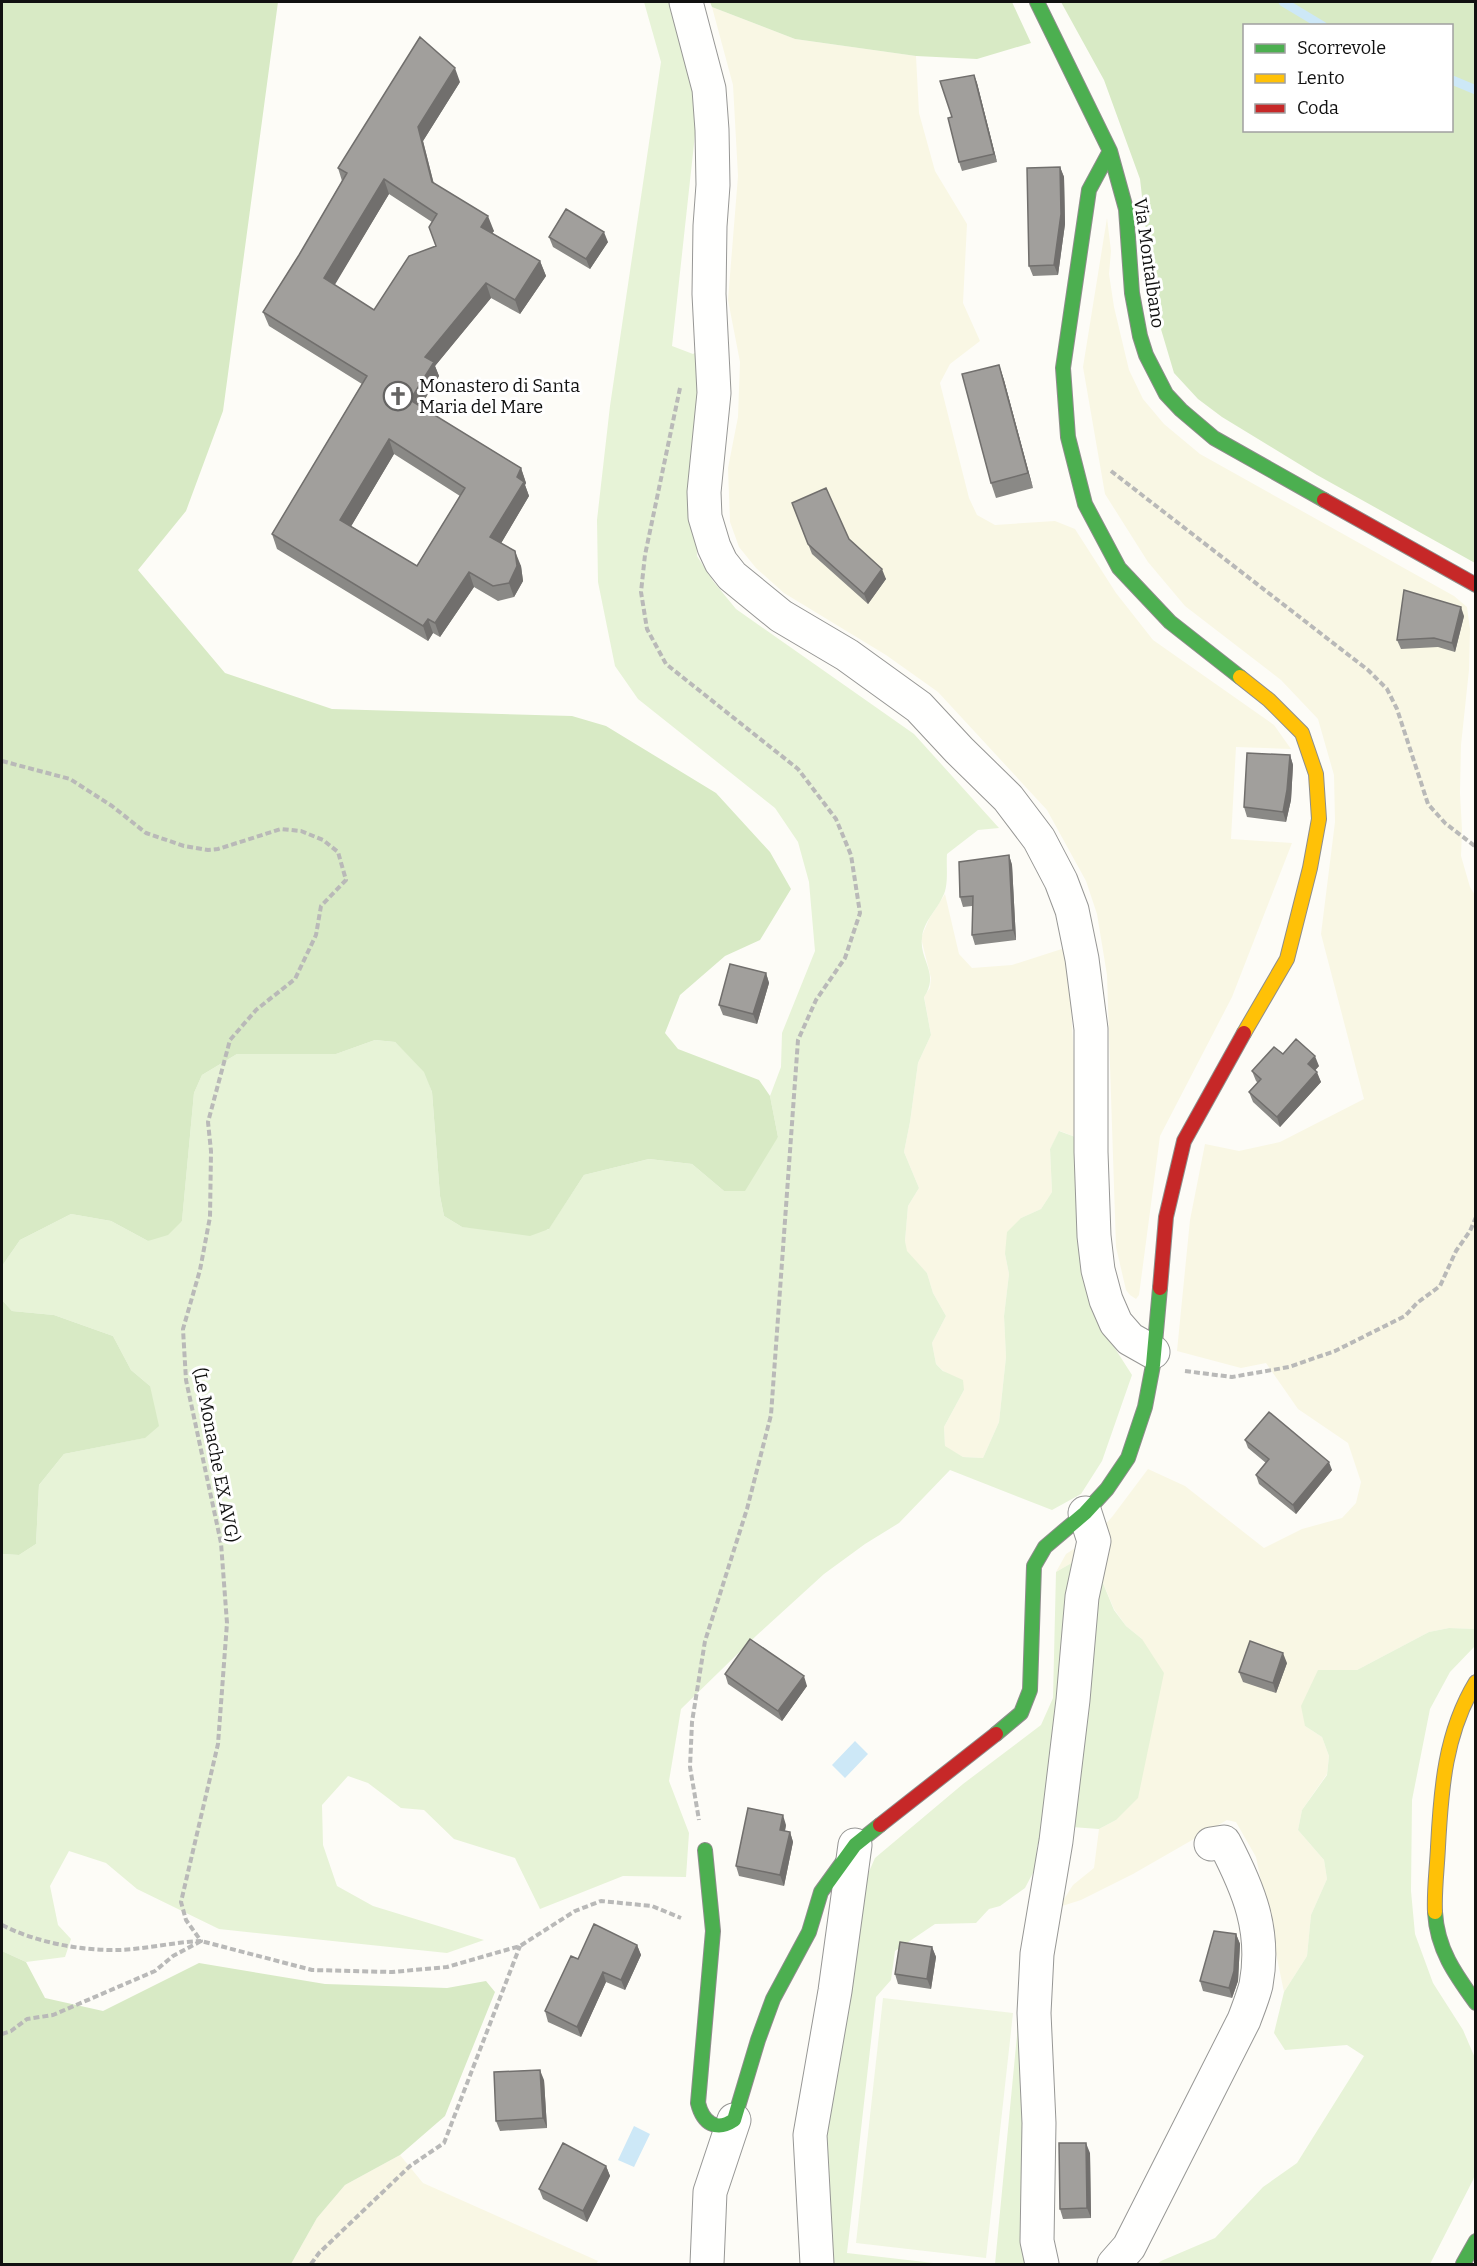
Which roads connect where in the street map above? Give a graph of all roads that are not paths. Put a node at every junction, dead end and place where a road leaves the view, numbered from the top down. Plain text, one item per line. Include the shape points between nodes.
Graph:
1 (686, 2) edge
2 (1037, 2) edge
3 (1110, 151) junction
4 (1476, 585) edge
5 (1153, 1358) junction
6 (1084, 1513) junction
7 (1476, 1682) edge
8 (1211, 1844) dead end
9 (855, 1845) junction
10 (705, 1850) road end
11 (1476, 2003) edge
12 (734, 2120) junction
13 (1476, 2241) edge
14 (707, 2265) edge
15 (817, 2265) edge
16 (1042, 2265) edge
17 (1114, 2265) edge
18 (1463, 2265) edge

1 - 5 street via 709,89 712,130 709,294 714,393 704,492 705,517 714,547 732,576 781,616 847,655 920,707 1008,798 1039,839 1072,910 1082,959 1091,1029 1091,1152 1098,1270 1116,1323
2 - 3 street, Via Montalbano
3 - 4 street, Via Montalbano via 1126,209 1132,293 1140,336 1166,394 1214,438
3 - 5 street via 1089,190 1063,368 1068,437 1085,504 1119,568 1170,622 1269,700 1302,733 1316,774 1319,819 1287,959 1184,1141 1166,1217
5 - 6 street via 1145,1407 1128,1458
6 - 9 street via 1045,1547 1034,1566 1030,1690 1021,1713
6 - 16 street via 1094,1541 1082,1597 1058,1830 1037,1954 1034,2013 1039,2123 1037,2241
7 - 11 street via 1460,1711 1439,1800 1434,1905 1447,1960
8 - 17 street via 1224,1842 1240,1872 1259,1931 1255,1987 1244,2020 1129,2247
9 - 12 street via 821,1892 809,1932 773,1999
9 - 15 street via 810,2134
10 - 12 street via 712,1931 698,2103 704,2120 712,2127 722,2127
12 - 14 street via 710,2192
13 - 18 street

